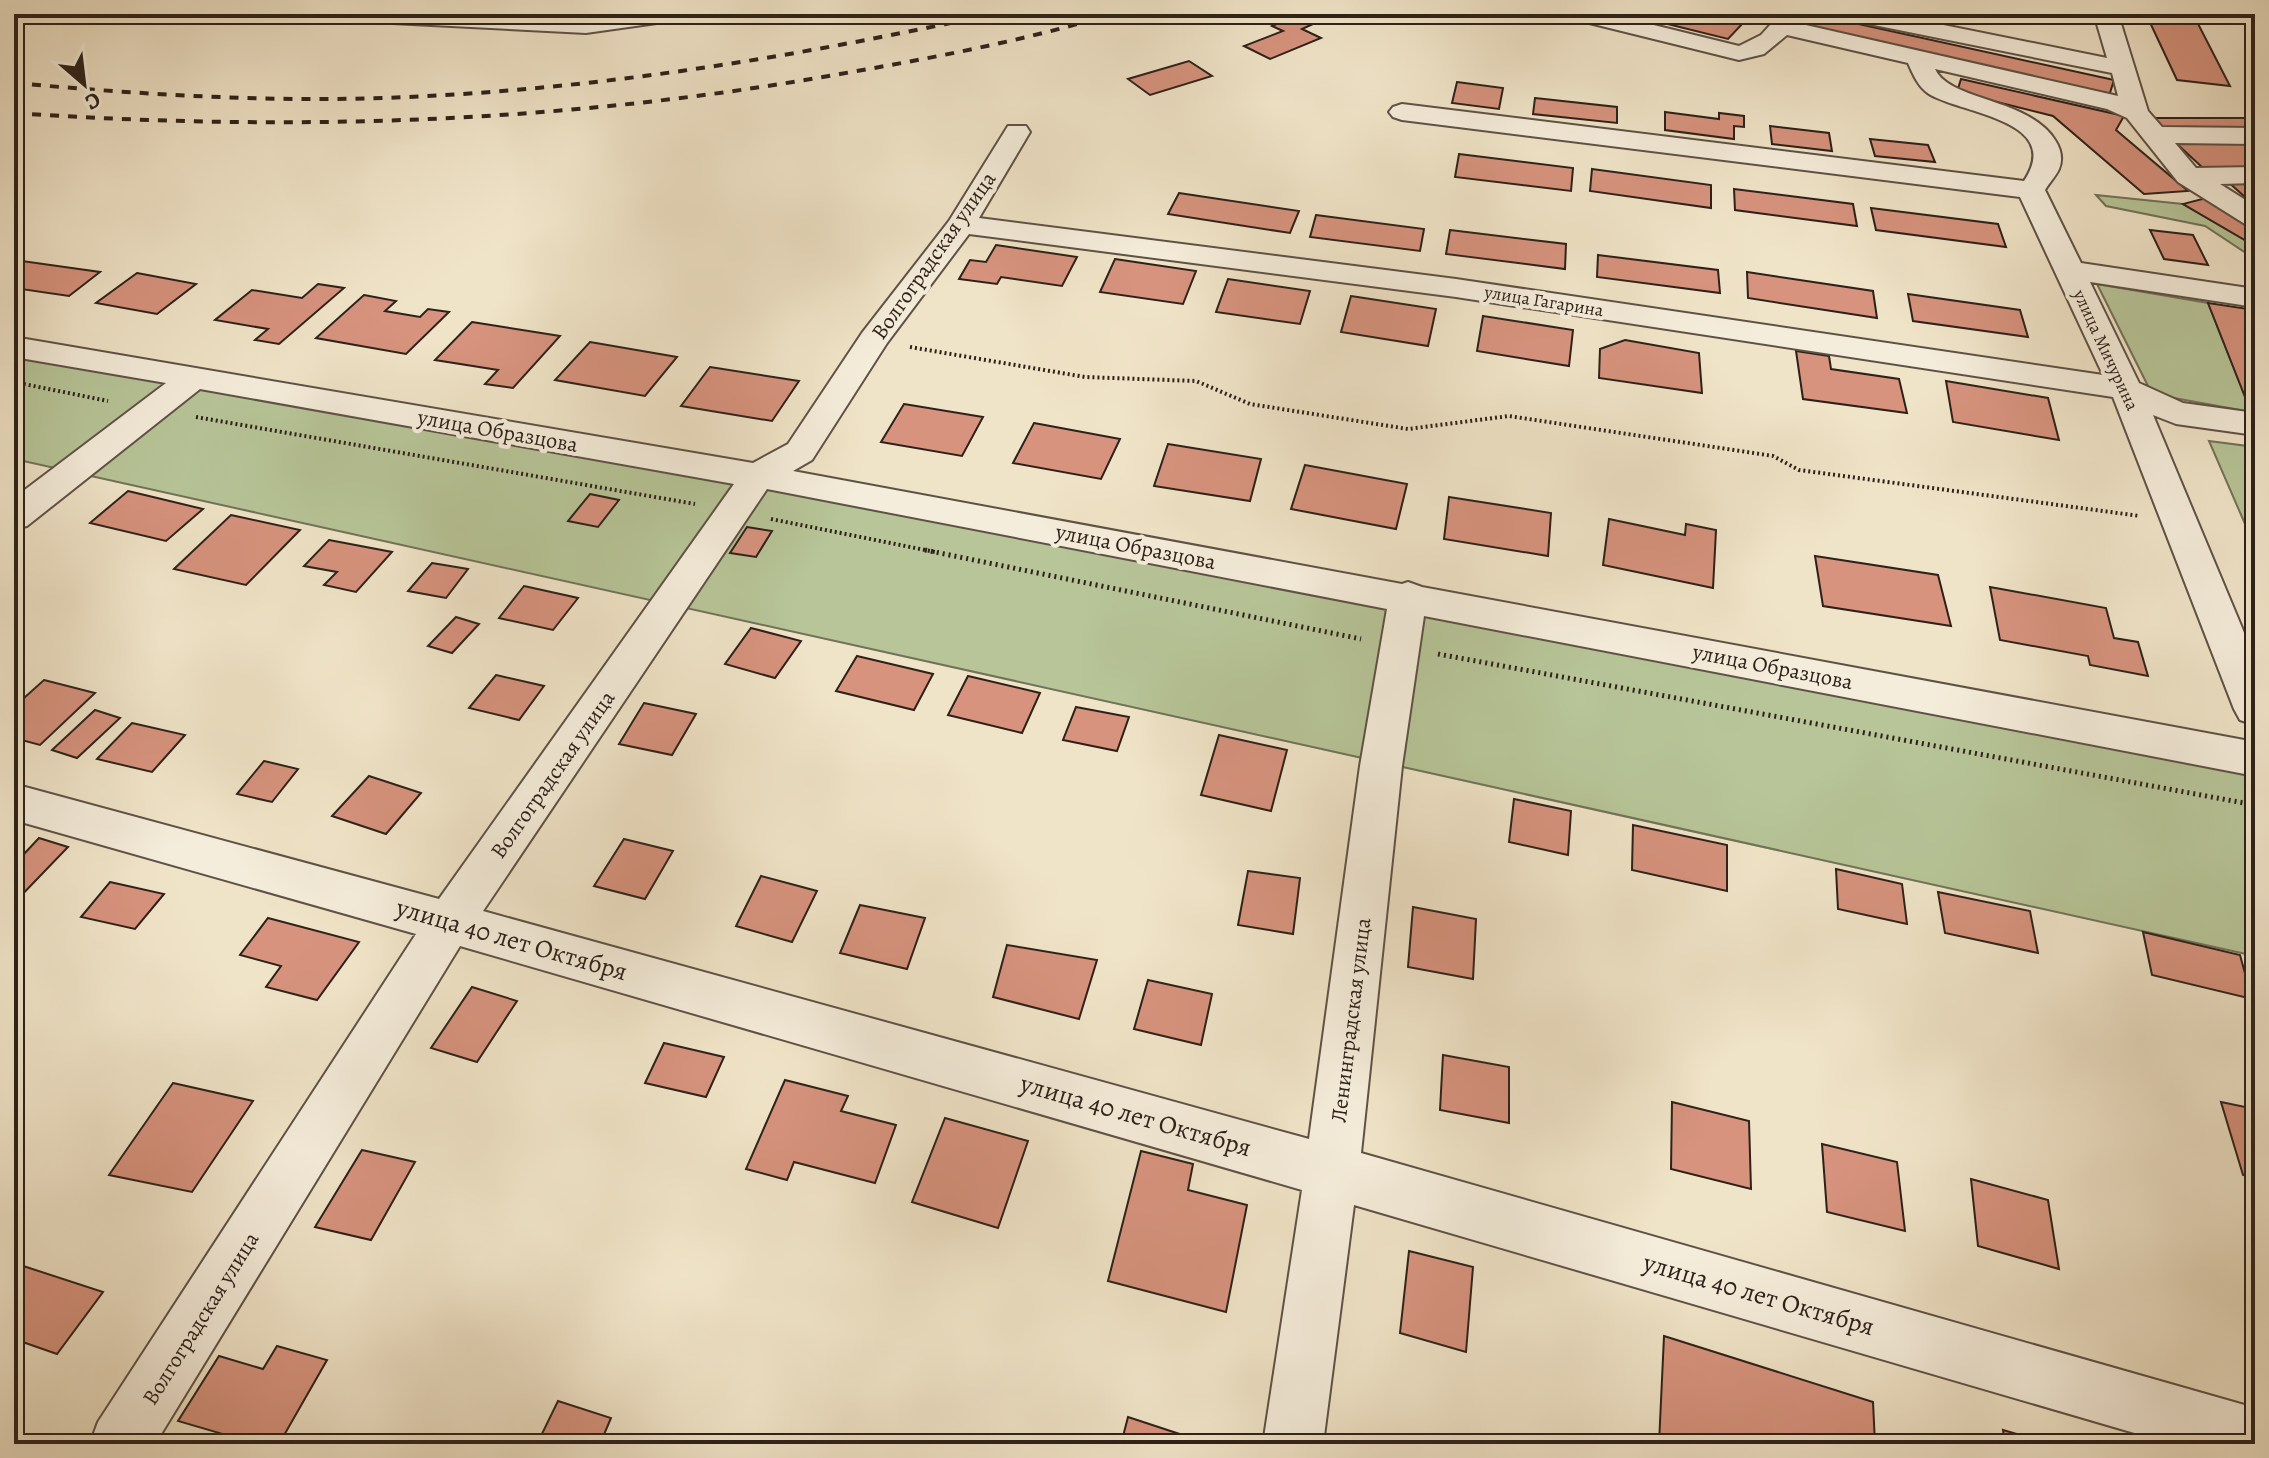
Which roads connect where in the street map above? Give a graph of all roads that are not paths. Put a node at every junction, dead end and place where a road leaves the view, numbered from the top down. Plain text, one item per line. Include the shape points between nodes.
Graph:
1 (353, 14) edge
2 (1581, 14) edge
3 (1854, 14) edge
4 (2106, 14) edge
5 (659, 15) edge
6 (1787, 21) edge
7 (1919, 59) junction
8 (2122, 68) junction
9 (1402, 112) dead end
10 (2136, 113) junction
11 (1017, 132) dead end
12 (2152, 135) junction
13 (2255, 136) edge
14 (2255, 175) edge
15 (2188, 176) junction
16 (2031, 190) junction
17 (2253, 216) edge
18 (961, 224) junction
19 (2069, 270) junction
20 (2255, 298) edge
21 (14, 347) edge
22 (195, 377) junction
23 (2126, 389) junction
24 (2255, 424) edge
25 (758, 476) junction
26 (14, 517) edge
27 (1408, 596) junction
28 (2255, 709) edge
29 (2255, 759) edge
30 (14, 802) edge
31 (450, 921) junction
32 (1332, 1171) junction
33 (2255, 1438) edge
34 (120, 1444) edge
35 (1293, 1444) edge

1 - 5 street via 586,26
2 - 6 street via 1739,53 1755,52
3 - 8 street
4 - 8 street
6 - 7 street
7 - 10 street via 2115,103
7 - 16 street via 1936,88 2035,128 2047,146 2048,164
8 - 10 street
9 - 16 street
10 - 12 street
11 - 18 street, Волгоградская улица
12 - 13 street
12 - 15 street
14 - 15 street
15 - 17 street
16 - 19 street, улица Мичурина
18 - 23 street, улица Гагарина via 1456,288
18 - 25 street, Волгоградская улица via 873,340 800,452
19 - 20 street
19 - 23 street, улица Мичурина
21 - 22 street, улица Образцова
22 - 25 street, улица Образцова
22 - 26 street
23 - 24 street, улица Гагарина via 2176,413
23 - 28 street, улица Мичурина
25 - 27 street, улица Образцова
25 - 31 street, Волгоградская улица
27 - 29 street, улица Образцова
27 - 32 street, Ленинградская улица via 1381,766
30 - 31 street, улица 40 лет Октября
31 - 32 street, улица 40 лет Октября
31 - 34 street, Волгоградская улица
32 - 33 street, улица 40 лет Октября
32 - 35 street, Ленинградская улица

